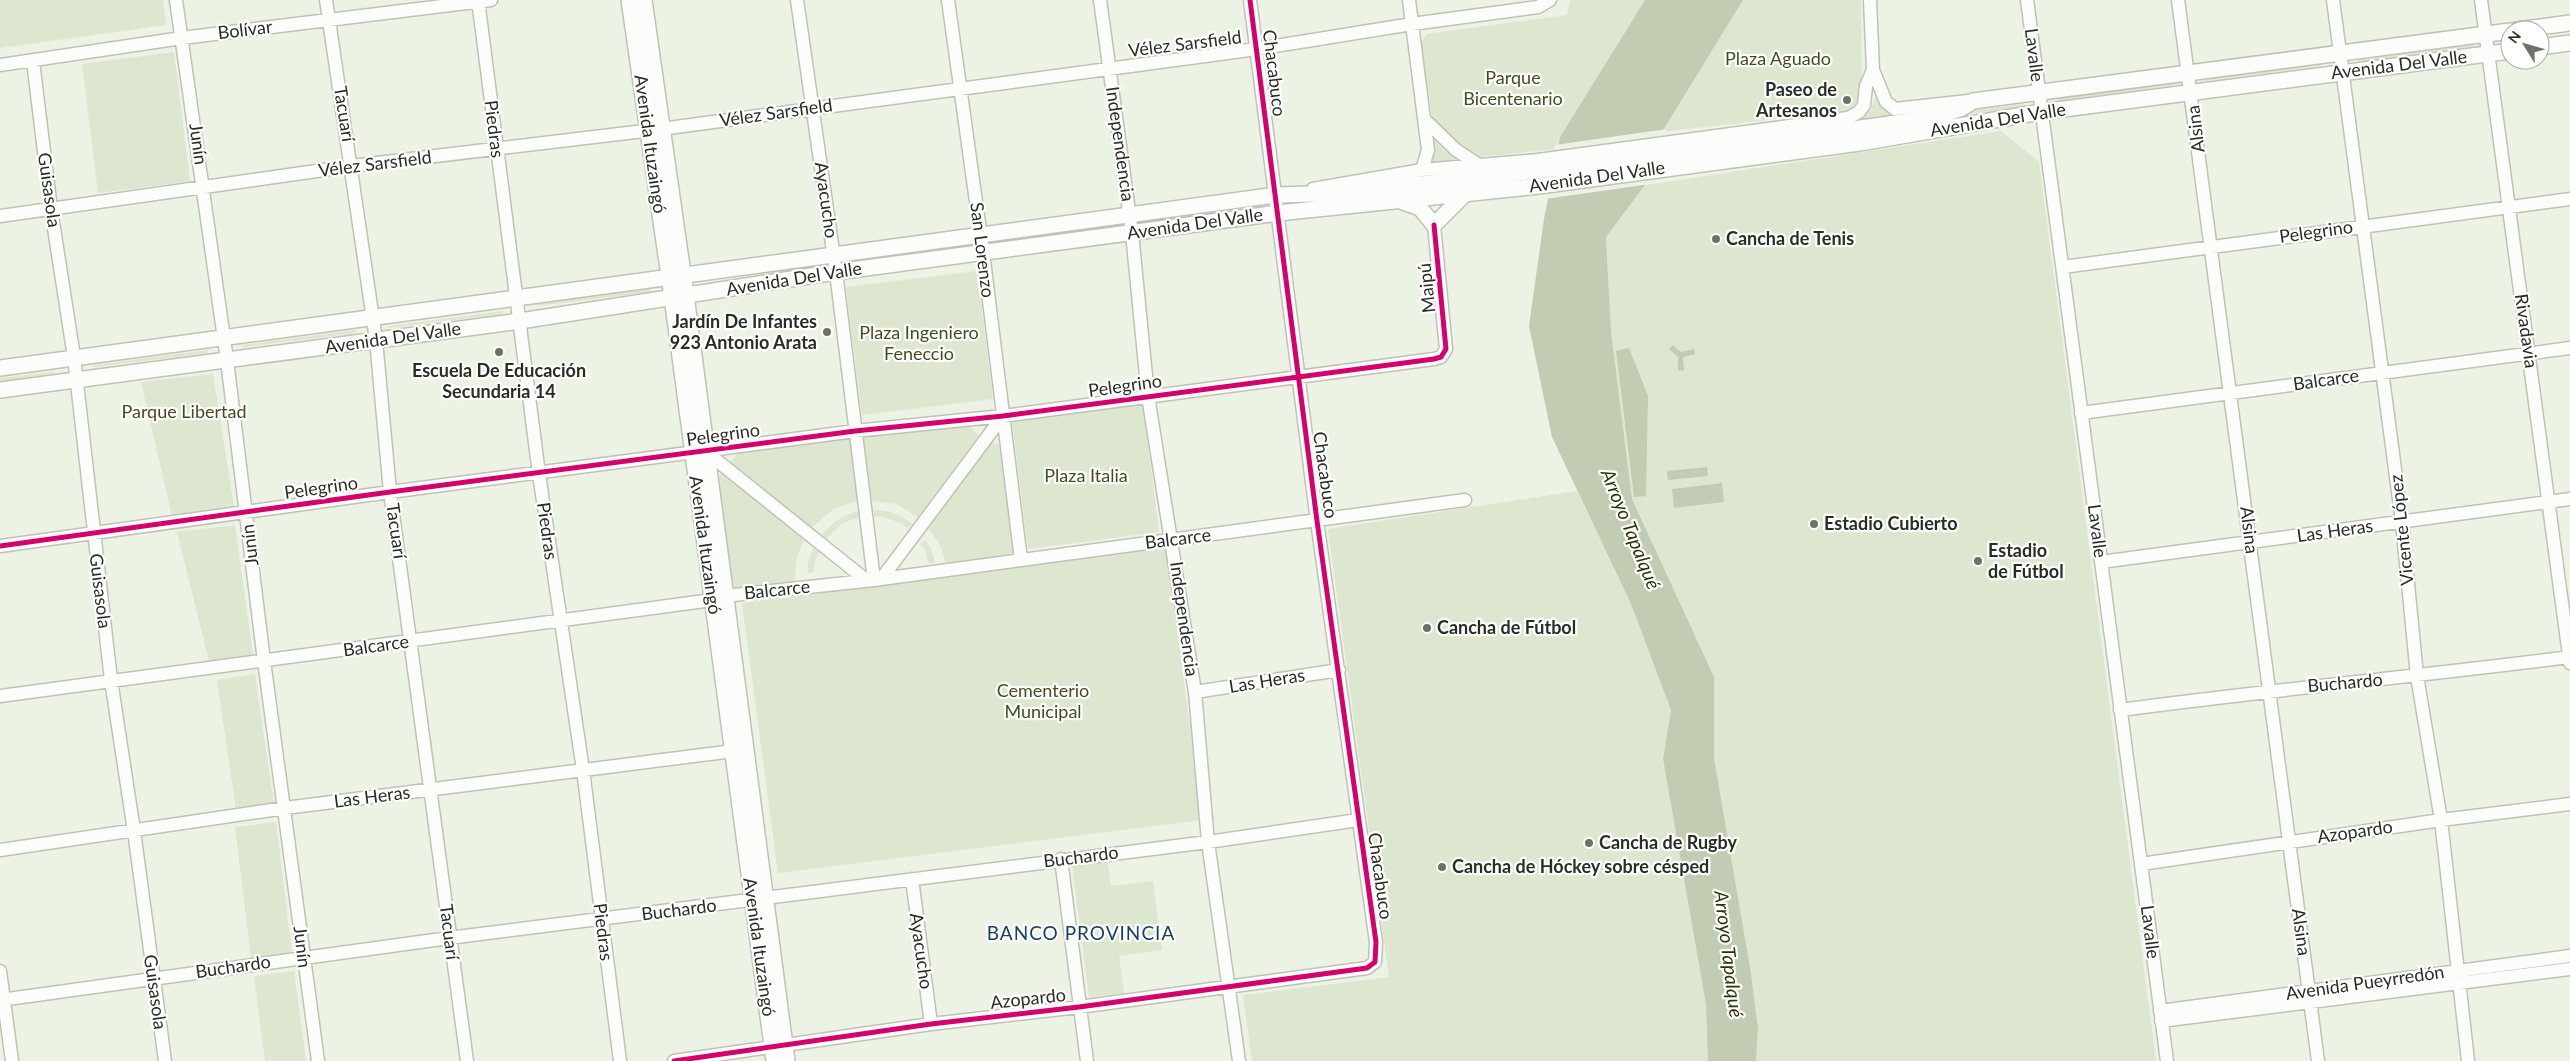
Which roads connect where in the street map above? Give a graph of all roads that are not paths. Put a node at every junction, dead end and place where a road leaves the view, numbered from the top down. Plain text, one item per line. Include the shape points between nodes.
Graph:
1 (176, 0) edge
2 (326, 0) edge
3 (483, 0) edge
4 (629, 0) edge
5 (644, 0) edge
6 (797, 0) edge
7 (948, 0) edge
8 (1100, 0) edge
9 (1250, 0) edge
10 (1409, 0) edge
11 (1550, 0) edge
12 (1870, 0) edge
13 (2027, 0) edge
14 (2178, 0) edge
15 (2333, 0) edge
16 (2481, 0) edge
17 (329, 20) junction
18 (2570, 23) edge
19 (1412, 24) junction
20 (2550, 26) edge
21 (2500, 32) edge
22 (2485, 34) junction
23 (182, 38) junction
24 (2570, 43) edge
25 (2550, 46) edge
26 (1257, 49) junction
27 (2340, 51) junction
28 (2500, 52) edge
29 (2488, 54) junction
30 (33, 61) junction
31 (0, 65) edge
32 (1109, 68) junction
33 (1872, 70) junction
34 (2343, 71) junction
35 (2189, 72) junction
36 (960, 88) junction
37 (2039, 92) junction
38 (2191, 92) junction
39 (1973, 101) junction
40 (812, 108) junction
41 (2041, 112) junction
42 (1426, 122) junction
43 (654, 130) junction
44 (497, 150) junction
45 (1679, 154) junction
46 (1480, 165) junction
47 (1539, 165) junction
48 (352, 166) junction
49 (1422, 170) junction
50 (204, 186) junction
51 (1276, 195) junction
52 (1464, 195) junction
53 (2570, 199) edge
54 (1399, 201) junction
55 (2508, 207) junction
56 (51, 208) junction
57 (1278, 213) junction
58 (1130, 215) junction
59 (0, 216) edge
60 (1434, 225) junction
61 (2363, 225) junction
62 (1132, 233) junction
63 (980, 235) junction
64 (2210, 247) junction
65 (983, 252) junction
66 (834, 254) junction
67 (2063, 267) junction
68 (836, 272) junction
69 (675, 276) junction
70 (679, 296) junction
71 (517, 297) junction
72 (372, 316) junction
73 (520, 321) junction
74 (224, 337) junction
75 (376, 340) junction
76 (2570, 348) edge
77 (1446, 349) joint
78 (2529, 353) junction
79 (74, 357) junction
80 (227, 360) junction
81 (0, 368) edge
82 (2383, 372) junction
83 (1298, 378) junction
84 (75, 380) junction
85 (0, 390) edge
86 (2231, 393) junction
87 (1148, 396) junction
88 (2081, 413) junction
89 (1002, 416) junction
90 (855, 431) junction
91 (699, 452) junction
92 (539, 474) junction
93 (390, 492) junction
94 (2570, 499) edge
95 (1465, 500) dead end
96 (2548, 502) junction
97 (246, 513) junction
98 (1317, 521) junction
99 (2402, 522) junction
100 (93, 533) junction
101 (1172, 539) junction
102 (2250, 542) junction
103 (0, 546) edge
104 (1021, 560) junction
105 (2101, 562) junction
106 (874, 579) junction
107 (718, 598) junction
108 (560, 621) junction
109 (411, 641) junction
110 (2570, 657) edge
111 (264, 661) junction
112 (2570, 662) edge
113 (1339, 670) junction
114 (2418, 676) junction
115 (111, 680) junction
116 (2270, 690) junction
117 (1195, 692) junction
118 (0, 696) edge
119 (2120, 710) junction
120 (739, 750) junction
121 (583, 770) junction
122 (432, 790) junction
123 (2570, 804) edge
124 (285, 808) junction
125 (1358, 820) junction
126 (2441, 820) junction
127 (134, 830) junction
128 (1208, 842) junction
129 (2289, 842) junction
130 (0, 850) edge
131 (1061, 860) junction
132 (2141, 864) junction
133 (912, 879) junction
134 (759, 899) junction
135 (601, 920) junction
136 (449, 938) junction
137 (1376, 953) joint
138 (2570, 956) edge
139 (303, 957) junction
140 (2570, 969) edge
141 (0, 971) edge
142 (2458, 977) junction
143 (153, 978) junction
144 (1229, 986) junction
145 (2310, 996) junction
146 (2, 999) edge
147 (1079, 1007) junction
148 (2160, 1016) junction
149 (931, 1024) junction
150 (777, 1051) edge
151 (12, 1061) edge
152 (165, 1061) edge
153 (318, 1061) edge
154 (467, 1061) edge
155 (620, 1061) edge
156 (674, 1061) edge
157 (786, 1061) edge
158 (1087, 1061) edge
159 (1239, 1061) edge
160 (2167, 1061) edge
161 (2318, 1061) edge
162 (2468, 1061) edge

1 - 23 street, Junín
2 - 17 street, Tacuarí
3 - 17 street, Bolívar
3 - 44 street, Piedras
4 - 43 main road, Avenida Ituzaingó
5 - 43 main road, Avenida Ituzaingó
6 - 40 street, Ayacucho
7 - 36 street, San Lorenzo
8 - 32 street, Independencia
9 - 26 street, Chacabuco
10 - 19 street
11 - 19 street, Vélez Sarsfield via 1538,8
12 - 33 street
13 - 37 street, Lavalle
14 - 35 street, Alsina
15 - 27 street, Vicente López
16 - 22 street, Rivadavia
17 - 23 street, Bolívar
17 - 48 street, Tacuarí
18 - 20 main road
19 - 26 street, Vélez Sarsfield
19 - 42 street
21 - 22 main road, Avenida Del Valle
22 - 27 main road, Avenida Del Valle
22 - 29 street, Rivadavia
23 - 30 street, Bolívar
23 - 50 street, Junín
24 - 25 main road
26 - 32 street, Vélez Sarsfield
26 - 51 street, Chacabuco
27 - 34 street, Vicente López
27 - 35 main road, Avenida Del Valle
28 - 29 main road, Avenida Del Valle
29 - 34 main road, Avenida Del Valle
29 - 55 street, Rivadavia
30 - 31 street, Bolívar
30 - 56 street, Guisasola
32 - 36 street, Vélez Sarsfield
32 - 58 street, Independencia
33 - 39 street via 1886,102 1895,109
33 - 45 street, Avenida Del Valle via 1864,105 1853,116
34 - 38 main road, Avenida Del Valle
34 - 61 street, Vicente López
35 - 37 main road, Avenida Del Valle
35 - 38 street, Alsina
36 - 40 street, Vélez Sarsfield
36 - 63 street, San Lorenzo
37 - 39 main road, Avenida Del Valle
37 - 41 street, Lavalle
38 - 41 main road, Avenida Del Valle
38 - 64 street, Alsina
39 - 45 main road, Avenida Del Valle via 1945,114 1903,122
40 - 43 street, Vélez Sarsfield
40 - 66 street, Ayacucho
41 - 45 main road, Avenida Del Valle via 1860,143
41 - 67 street, Lavalle
42 - 46 street via 1456,150
42 - 49 street via 1428,150
43 - 44 street, Vélez Sarsfield
43 - 69 main road, Avenida Ituzaingó
44 - 48 street, Vélez Sarsfield
44 - 71 street, Piedras
45 - 47 main road, Avenida Del Valle
45 - 52 main road, Avenida Del Valle via 1539,186
46 - 47 street, Avenida Del Valle
46 - 49 street, Avenida Del Valle
47 - 51 main road, Avenida Del Valle via 1345,193
48 - 50 street, Vélez Sarsfield
48 - 72 street, Tacuarí
49 - 51 street, Avenida Del Valle
50 - 56 street, Vélez Sarsfield
50 - 74 street, Junín
51 - 57 street, Chacabuco
51 - 58 main road, Avenida Del Valle
52 - 54 main road, Avenida Del Valle
52 - 60 main road
53 - 55 street, Pelegrino
54 - 57 main road, Avenida Del Valle
54 - 60 main road via 1420,208
55 - 61 street, Pelegrino
55 - 78 street, Rivadavia
56 - 59 street, Vélez Sarsfield
56 - 79 street, Guisasola
57 - 62 main road, Avenida Del Valle
57 - 83 street, Chacabuco
58 - 62 street, Independencia
58 - 63 main road, Avenida Del Valle
60 - 77 street, Maipú
61 - 64 street, Pelegrino
61 - 82 street, Vicente López
62 - 65 main road, Avenida Del Valle
62 - 87 street, Independencia
63 - 65 street, San Lorenzo
63 - 66 main road, Avenida Del Valle
64 - 67 street, Pelegrino
64 - 86 street, Alsina
65 - 68 main road, Avenida Del Valle
65 - 89 street, San Lorenzo
66 - 68 street, Ayacucho
66 - 69 main road, Avenida Del Valle
67 - 88 street, Lavalle
68 - 70 main road, Avenida Del Valle
68 - 90 street, Ayacucho
69 - 70 main road, Avenida Ituzaingó
69 - 71 main road, Avenida Del Valle
70 - 73 main road, Avenida Del Valle
70 - 91 main road, Avenida Ituzaingó
71 - 72 main road, Avenida Del Valle
71 - 73 street, Piedras
72 - 74 main road, Avenida Del Valle
72 - 75 street, Tacuarí
73 - 75 main road, Avenida Del Valle
73 - 92 street, Piedras
74 - 79 main road, Avenida Del Valle
74 - 80 street, Junín
75 - 80 main road, Avenida Del Valle
75 - 93 street, Tacuarí
76 - 78 street, Balcarce
77 - 83 street, Pelegrino via 1441,357 1434,359
78 - 82 street, Balcarce
78 - 96 street, Rivadavia
79 - 81 main road, Avenida Del Valle
79 - 84 street, Guisasola
80 - 84 main road, Avenida Del Valle
80 - 97 street, Junín
82 - 86 street, Balcarce
82 - 99 street, Vicente López
83 - 87 street, Pelegrino
83 - 98 street, Chacabuco
84 - 85 main road, Avenida Del Valle
84 - 100 street, Guisasola
86 - 88 street, Balcarce
86 - 102 street, Alsina
87 - 89 street, Pelegrino
87 - 101 street, Independencia
88 - 105 street, Lavalle
89 - 90 street, Pelegrino
89 - 104 street, San Lorenzo
89 - 106 street
90 - 91 street, Pelegrino
90 - 106 street, Ayacucho
91 - 92 street, Pelegrino
91 - 106 street
91 - 107 main road, Avenida Ituzaingó
92 - 93 street, Pelegrino
92 - 108 street, Piedras
93 - 97 street, Pelegrino
93 - 109 street, Tacuarí
94 - 96 street, Las Heras
95 - 98 street, Balcarce
96 - 99 street, Las Heras
96 - 110 street, Rivadavia
97 - 100 street, Pelegrino
97 - 111 street, Junín
98 - 101 street, Balcarce
98 - 113 street, Chacabuco
99 - 102 street, Las Heras
99 - 114 street, Vicente López
100 - 103 street, Pelegrino
100 - 115 street, Guisasola
101 - 104 street, Balcarce
101 - 117 street, Independencia
102 - 105 street, Las Heras
102 - 116 street, Alsina
104 - 106 street, Balcarce
105 - 119 street, Lavalle
106 - 107 street, Balcarce
107 - 108 street, Balcarce
107 - 120 main road, Avenida Ituzaingó
108 - 109 street, Balcarce
108 - 121 street, Piedras
109 - 111 street, Balcarce
109 - 122 street, Tacuarí
110 - 112 street, Rivadavia
110 - 114 street, Buchardo
111 - 115 street, Balcarce
111 - 124 street, Junín
113 - 117 street, Las Heras
113 - 125 street, Chacabuco
114 - 116 street, Buchardo
114 - 126 street, Vicente López
115 - 118 street, Balcarce
115 - 127 street, Guisasola
116 - 119 street, Buchardo
116 - 129 street, Alsina
117 - 128 street, Independencia
119 - 132 street, Lavalle
120 - 121 street, Las Heras
120 - 134 main road, Avenida Ituzaingó
121 - 122 street, Las Heras
121 - 135 street, Piedras
122 - 124 street, Las Heras
122 - 136 street, Tacuarí
123 - 126 street, Azopardo
124 - 127 street, Las Heras
124 - 139 street, Junín
125 - 128 street, Buchardo
125 - 137 street, Chacabuco
126 - 129 street, Azopardo
126 - 142 street, Vicente López
127 - 130 street, Las Heras
127 - 143 street, Guisasola
128 - 131 street, Buchardo
128 - 144 street, Independencia
129 - 132 street, Azopardo
129 - 145 street, Alsina
131 - 133 street, Buchardo
131 - 147 street
132 - 148 street, Lavalle
133 - 134 street, Buchardo
133 - 149 street, Ayacucho
134 - 135 street, Buchardo
134 - 150 main road, Avenida Ituzaingó
135 - 136 street, Buchardo
135 - 155 street, Piedras
136 - 139 street, Buchardo
136 - 154 street, Tacuarí
137 - 144 street, Azopardo via 1368,968
138 - 142 street, Avenida Pueyrredón
139 - 143 street, Buchardo
139 - 153 street, Junín
140 - 142 street, Avenida Pueyrredón
141 - 146 street
142 - 145 street, Avenida Pueyrredón
142 - 162 street, Vicente López
143 - 146 street, Buchardo
143 - 152 street, Guisasola
144 - 147 street, Azopardo
144 - 159 street, Independencia
145 - 148 street, Avenida Pueyrredón
145 - 161 street, Alsina
146 - 151 street
147 - 149 street, Azopardo
147 - 158 street
148 - 160 street, Lavalle
149 - 150 street, Azopardo
150 - 156 street, Azopardo
150 - 157 main road, Avenida Ituzaingó

